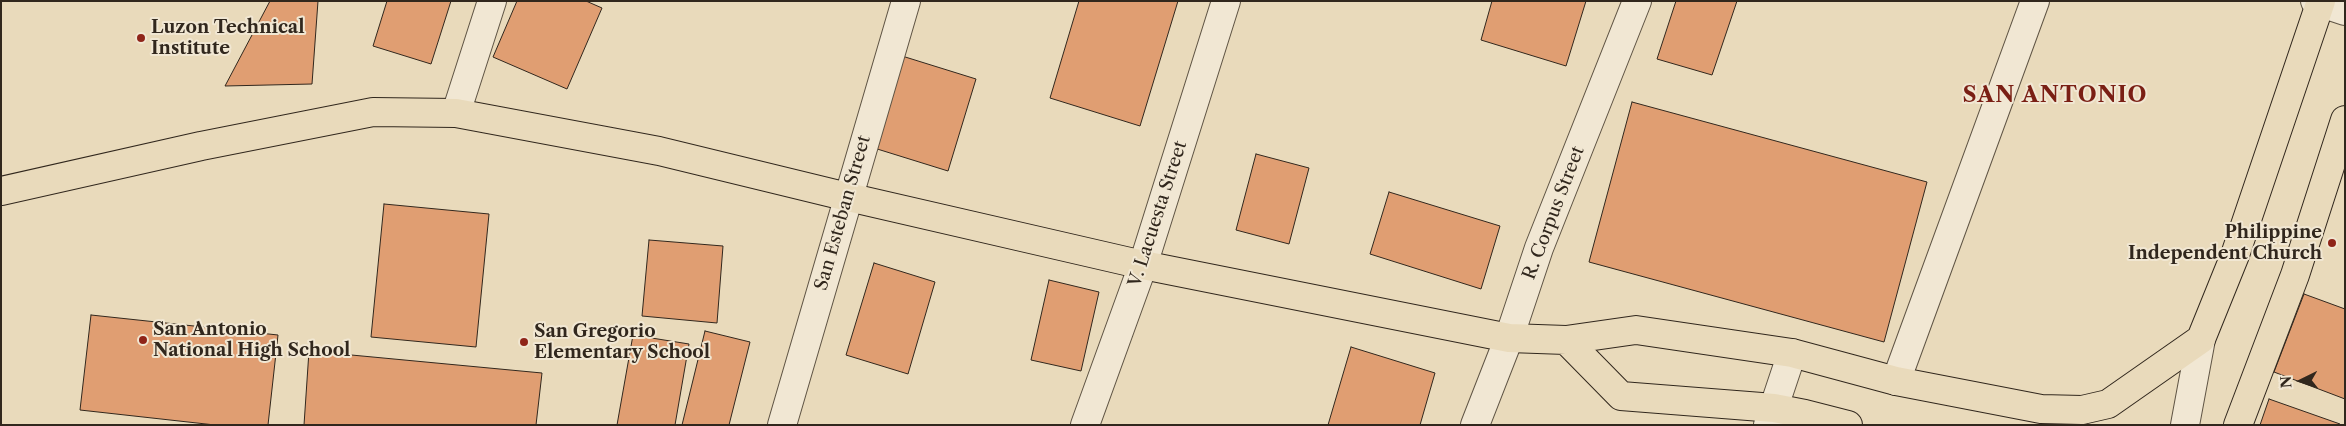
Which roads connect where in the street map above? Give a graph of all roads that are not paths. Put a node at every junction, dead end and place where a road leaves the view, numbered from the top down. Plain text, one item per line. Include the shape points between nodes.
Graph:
1 (492, 1) edge
2 (906, 1) edge
3 (1226, 1) edge
4 (1637, 1) edge
5 (2035, 1) edge
6 (2326, 4) edge
7 (456, 114) junction
8 (2345, 120) edge
9 (1, 191) edge
10 (848, 197) junction
11 (1143, 265) junction
12 (1509, 338) junction
13 (2201, 339) junction
14 (1566, 340) junction
15 (1792, 353) junction
16 (1896, 381) junction
17 (1771, 417) edge
18 (2040, 417) edge
19 (782, 425) edge
20 (1084, 425) edge
21 (1475, 425) edge
22 (1848, 425) edge
23 (2185, 425) edge
24 (2238, 425) edge

1 - 7 street
2 - 10 street, San Esteban Street
3 - 11 street, V. Lacuesta Street
4 - 12 street, R. Corpus Street via 1539,248
5 - 16 street
6 - 13 main road
7 - 9 main road via 372,112
7 - 10 main road via 659,151
8 - 24 main road via 2295,275
10 - 11 main road
10 - 19 street, San Esteban Street
11 - 12 main road
11 - 20 street, V. Lacuesta Street
12 - 14 main road
12 - 21 street, R. Corpus Street
13 - 18 main road via 2108,404
13 - 23 street
14 - 15 main road via 1636,330
14 - 17 main road via 1621,396
15 - 16 main road
15 - 17 street
16 - 18 main road
17 - 22 main road via 1805,414

